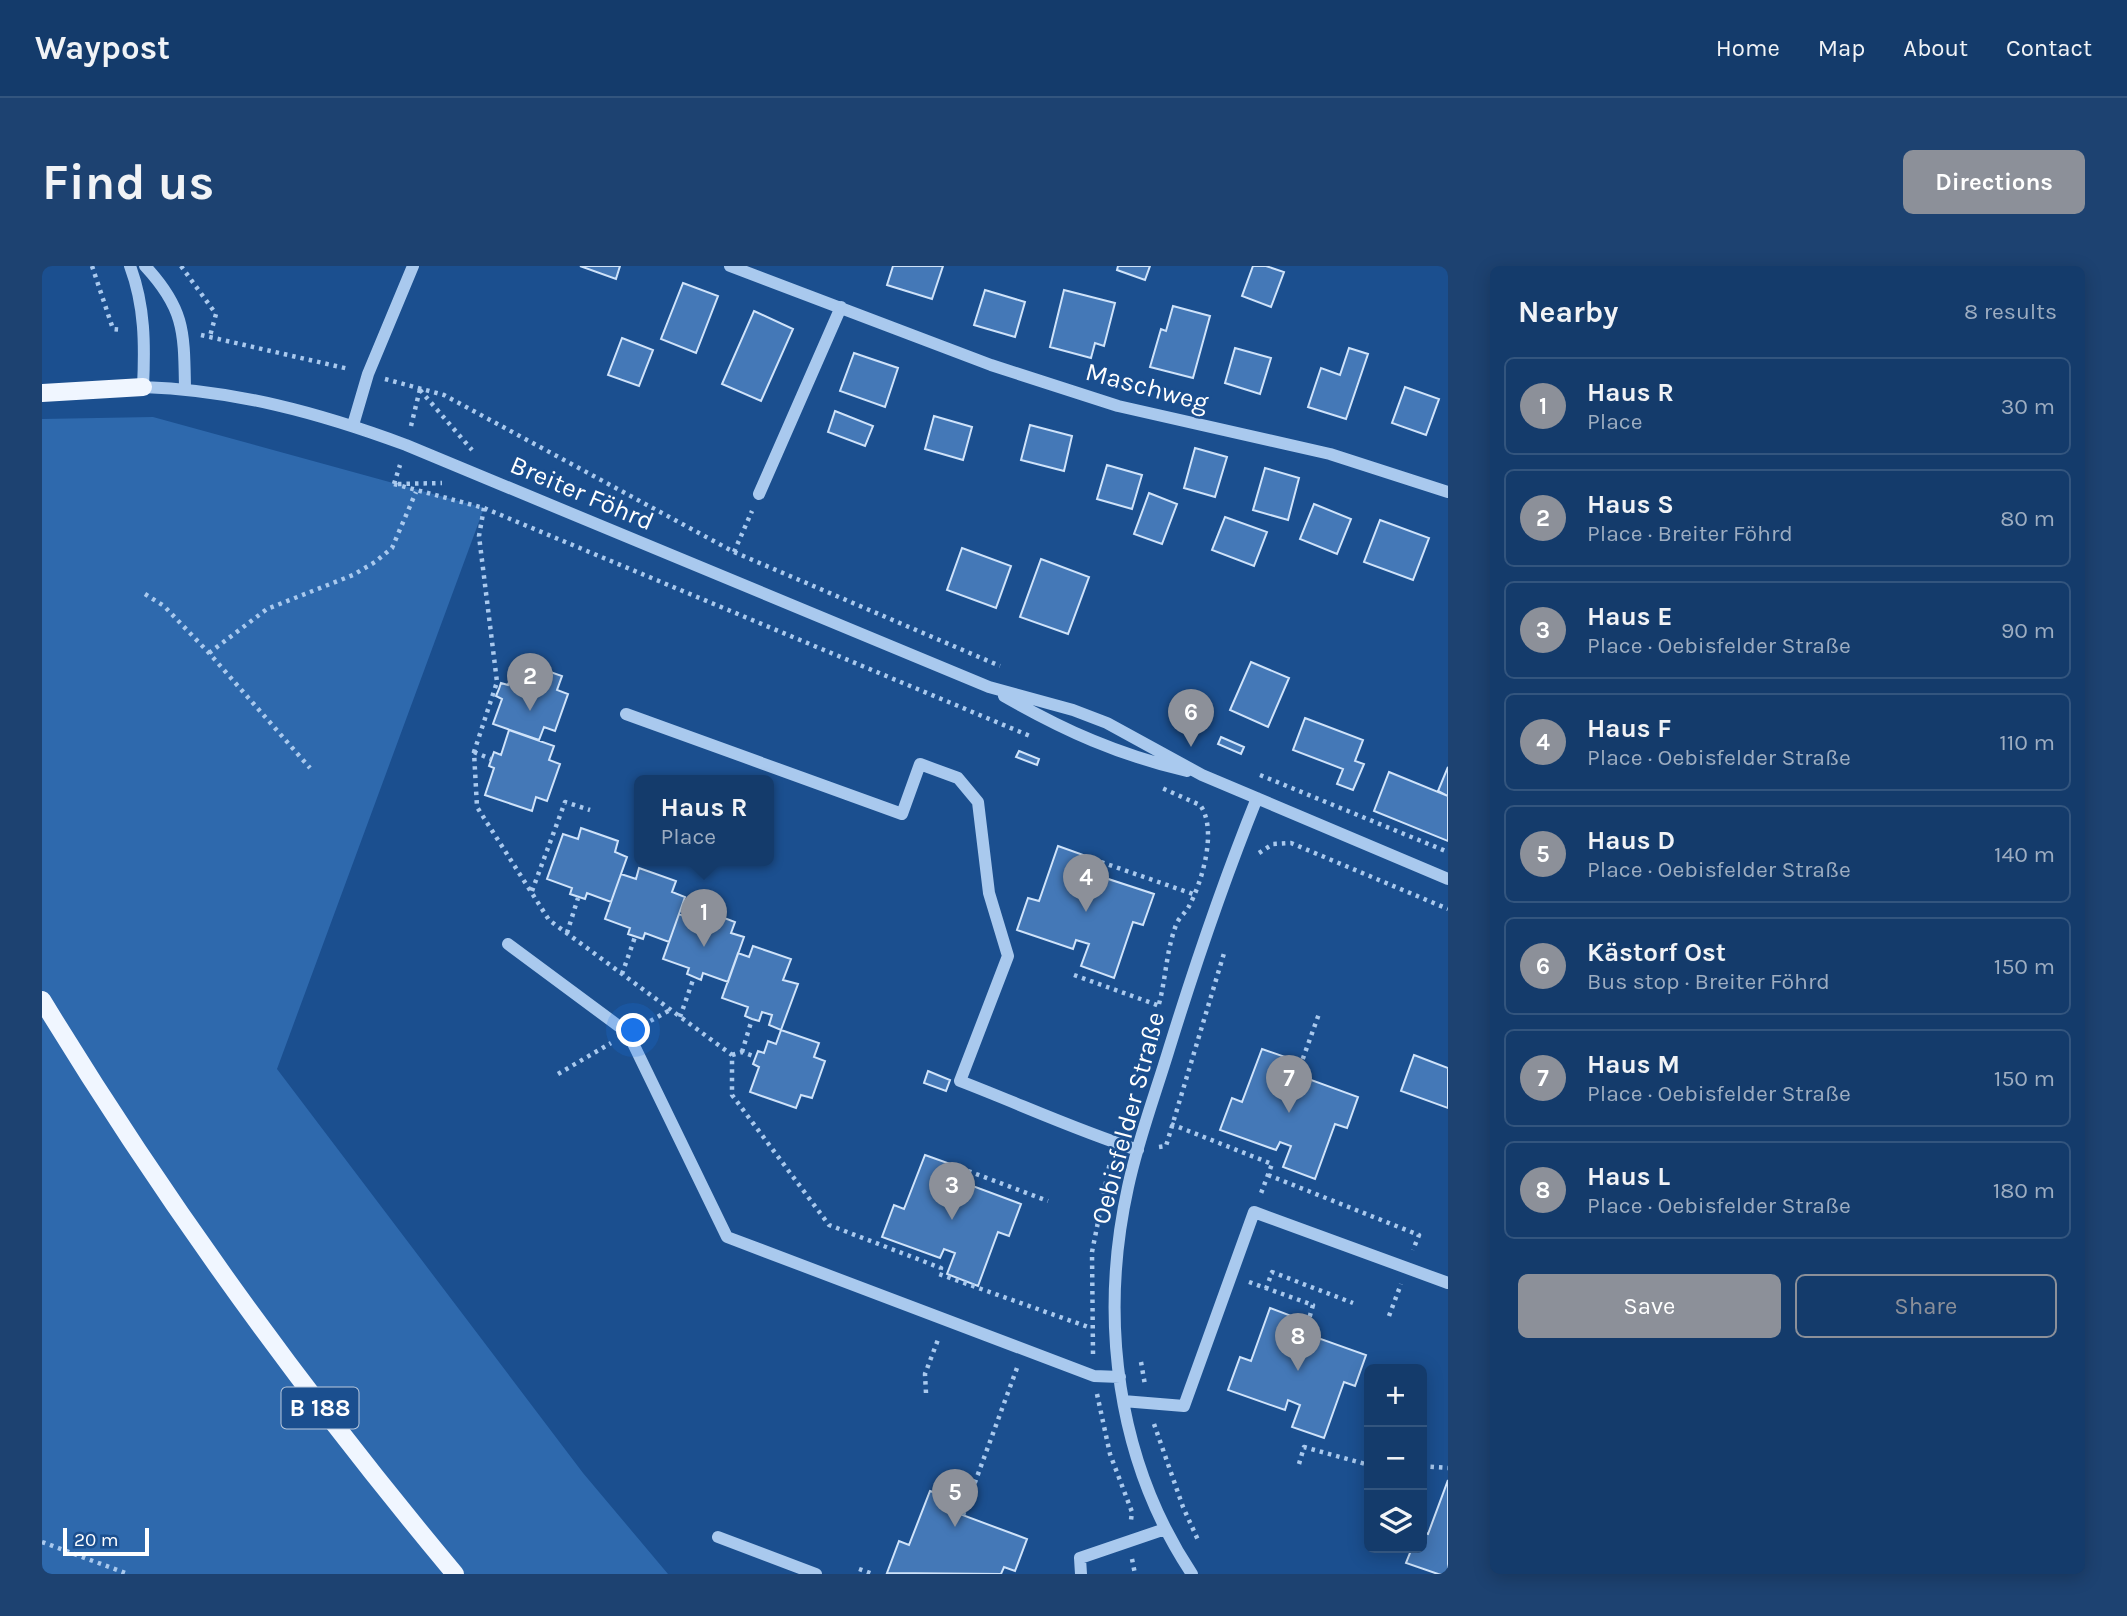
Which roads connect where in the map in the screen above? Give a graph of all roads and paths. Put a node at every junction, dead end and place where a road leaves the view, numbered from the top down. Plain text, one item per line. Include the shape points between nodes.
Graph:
1 (130, 266) edge
2 (145, 266) edge
3 (181, 266) edge
4 (413, 266) edge
5 (730, 266) edge
6 (841, 307) junction
7 (368, 374) junction
8 (144, 387) junction
9 (185, 388) junction
10 (420, 389) junction
11 (42, 393) edge
12 (353, 425) junction
13 (474, 453) dead end
14 (394, 484) dead end
15 (416, 492) junction
16 (1448, 492) edge
17 (759, 494) joint
18 (484, 508) junction
19 (734, 552) junction
20 (145, 594) dead end
21 (209, 653) junction
22 (1010, 671) dead end
23 (989, 687) junction
24 (626, 713) dead end
25 (1033, 737) dead end
26 (474, 752) junction
27 (491, 759) dead end
28 (310, 768) dead end
29 (1252, 771) dead end
30 (1202, 775) junction
31 (1155, 785) dead end
32 (1257, 798) junction
33 (590, 810) dead end
34 (1448, 852) edge
35 (1252, 863) dead end
36 (1094, 874) dead end
37 (1448, 879) edge
38 (531, 892) junction
39 (1193, 894) junction
40 (578, 898) dead end
41 (1448, 909) edge
42 (566, 933) junction
43 (635, 937) dead end
44 (1229, 939) dead end
45 (508, 944) dead end
46 (622, 974) junction
47 (1074, 975) dead end
48 (694, 977) dead end
49 (42, 1000) edge
50 (1159, 1006) junction
51 (1320, 1011) dead end
52 (1180, 1013) junction
53 (680, 1017) junction
54 (752, 1019) dead end
55 (1157, 1019) dead end
56 (741, 1052) junction
57 (732, 1055) junction
58 (756, 1058) dead end
59 (1297, 1075) dead end
60 (1171, 1124) junction
61 (1116, 1143) junction
62 (1166, 1146) dead end
63 (1138, 1150) junction
64 (968, 1171) dead end
65 (1268, 1175) junction
66 (1048, 1201) dead end
67 (1254, 1212) junction
68 (1406, 1268) junction
69 (1231, 1276) junction
70 (1448, 1283) edge
71 (1266, 1289) junction
72 (1353, 1303) dead end
73 (1389, 1316) dead end
74 (946, 1320) junction
75 (1091, 1328) junction
76 (1305, 1333) dead end
77 (1024, 1349) junction
78 (1141, 1359) dead end
79 (1094, 1376) junction
80 (1120, 1377) junction
81 (926, 1393) dead end
82 (1124, 1401) junction
83 (1147, 1402) junction
84 (1299, 1464) dead end
85 (1364, 1464) edge
86 (1427, 1466) edge
87 (1448, 1468) edge
88 (963, 1515) dead end
89 (1166, 1529) junction
90 (718, 1537) dead end
91 (42, 1542) edge
92 (1128, 1542) junction
93 (1202, 1548) dead end
94 (859, 1569) dead end
95 (128, 1574) edge
96 (455, 1574) edge
97 (816, 1574) edge
98 (873, 1574) edge
99 (1081, 1574) edge
100 (1136, 1574) edge
101 (1192, 1574) edge

1 - 8 street via 145,334
2 - 9 street via 169,292 184,333
3 - 7 path via 216,314 210,336
4 - 7 street
5 - 6 street, Maschweg
6 - 16 street, Maschweg via 991,365 1118,405 1330,454
6 - 17 street
7 - 10 path
7 - 12 street
8 - 9 street, Breiter Föhrd
8 - 11 main road
9 - 12 street, Breiter Föhrd via 271,401
10 - 13 path
10 - 19 path via 444,395
12 - 23 street, Breiter Föhrd
14 - 15 path
15 - 18 path
15 - 21 path via 392,548 375,562 267,609
17 - 19 path
18 - 25 path
18 - 26 path via 479,536 497,688
19 - 22 path
20 - 21 path
21 - 28 path
23 - 30 street, Breiter Föhrd via 1107,723
23 - 30 street, Breiter Föhrd via 1099,745
24 - 61 street via 902,814 920,764 958,778 978,802 989,893 1008,956 960,1081
26 - 27 path
26 - 38 path via 477,807
29 - 34 path
30 - 32 street, Breiter Föhrd
31 - 39 path via 1200,805 1208,819 1208,848
32 - 37 street, Breiter Föhrd
32 - 52 street, Oebisfelder Straße
33 - 38 path via 565,802
35 - 41 path via 1265,848 1291,843
36 - 39 path via 1098,861
38 - 42 path via 549,920
39 - 50 path via 1177,922 1164,965
40 - 42 path
42 - 46 path
43 - 46 path
44 - 60 path
45 - 74 street via 628,1033 727,1237
46 - 53 path
47 - 50 path
48 - 53 path
49 - 96 main road, B 188 via 193,1236 352,1451
50 - 52 path
50 - 55 path
51 - 59 path
52 - 63 street, Oebisfelder Straße
53 - 57 path
54 - 56 path
56 - 57 path
56 - 58 path
57 - 75 path via 732,1095 829,1225 941,1268 939,1274
60 - 62 path
60 - 65 path via 1272,1164
61 - 63 street
61 - 75 path via 1092,1252
63 - 80 street, Oebisfelder Straße via 1122,1217 1114,1281
64 - 66 path
65 - 67 path
65 - 68 path via 1419,1234
67 - 68 street
67 - 69 street
68 - 70 street
68 - 73 path
69 - 71 path
69 - 83 street via 1184,1406
71 - 72 path via 1272,1272
71 - 76 path via 1313,1306
74 - 77 street
74 - 81 path via 925,1374
75 - 79 path
77 - 79 street
77 - 88 path
78 - 83 path
79 - 80 street
79 - 92 path via 1110,1454 1132,1512
80 - 82 street, Oebisfelder Straße
82 - 83 street
82 - 89 street, Oebisfelder Straße via 1138,1466
83 - 93 path
84 - 85 path via 1304,1447
86 - 87 path
89 - 92 street
89 - 101 street, Oebisfelder Straße
90 - 97 street
91 - 95 path
92 - 99 street via 1080,1558
92 - 100 path
94 - 98 path

